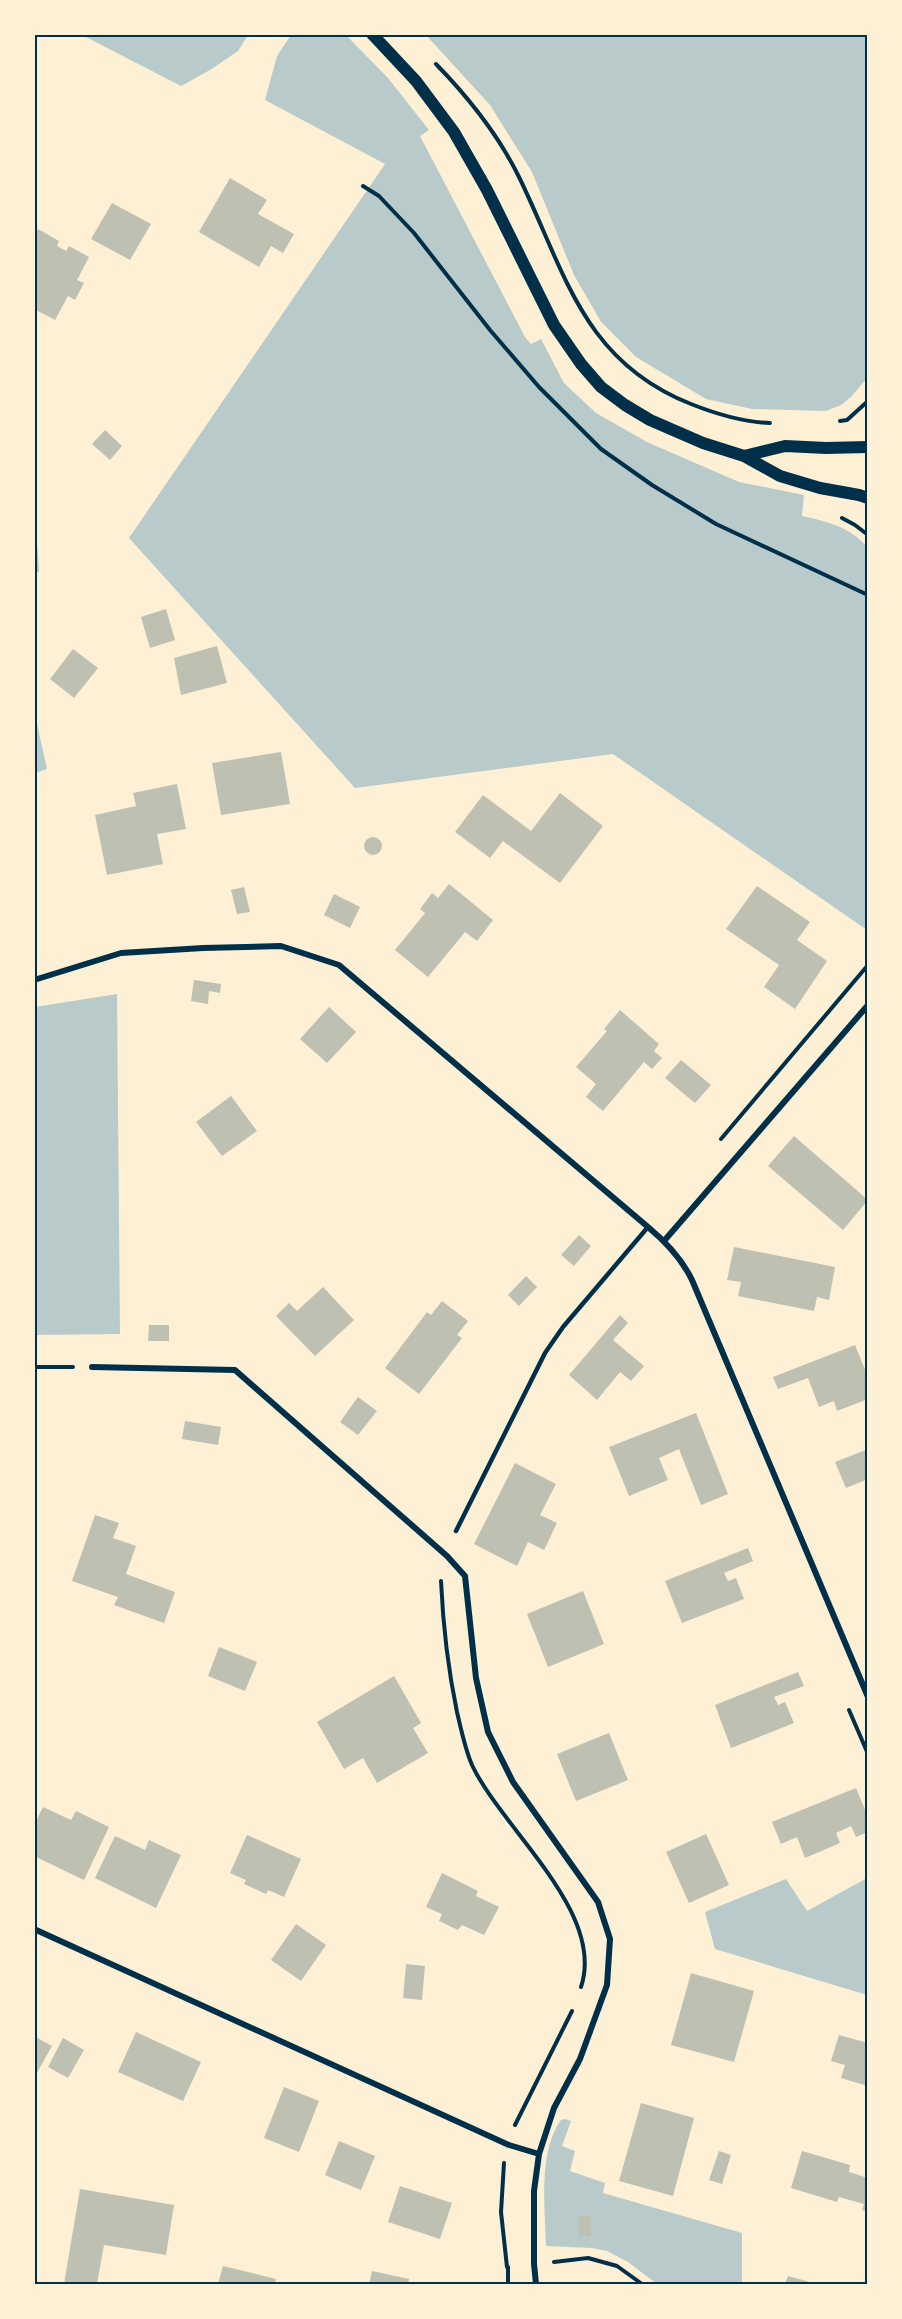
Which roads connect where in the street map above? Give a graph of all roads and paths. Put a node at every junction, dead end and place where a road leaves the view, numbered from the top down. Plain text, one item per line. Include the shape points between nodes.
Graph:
1 (372, 34) edge
2 (429, 56) dead end
3 (363, 186) dead end
4 (867, 400) edge
5 (838, 422) dead end
6 (777, 423) dead end
7 (867, 447) edge
8 (744, 456) junction
9 (867, 498) edge
10 (834, 514) dead end
11 (867, 535) edge
12 (867, 595) edge
13 (867, 965) edge
14 (34, 980) edge
15 (867, 1005) edge
16 (715, 1146) dead end
17 (648, 1227) junction
18 (664, 1240) junction
19 (34, 1367) edge
20 (92, 1367) joint
21 (456, 1531) dead end
22 (447, 1556) junction
23 (867, 1697) edge
24 (34, 1929) edge
25 (580, 1990) dead end
26 (574, 2007) dead end
27 (509, 2145) junction
28 (539, 2154) junction
29 (534, 2264) junction
30 (507, 2267) junction
31 (508, 2284) edge
32 (536, 2284) edge
33 (642, 2284) edge

1 - 8 main road via 416,81 454,132 554,325 581,364 602,387 633,410 703,443
2 - 6 path via 487,121 518,176 558,268 605,344 626,366 674,397 720,415
3 - 12 path via 379,196 414,233 539,387 601,449 716,524
4 - 5 path via 847,420
7 - 8 main road via 785,446
8 - 9 main road via 780,476
10 - 11 path
13 - 16 path
14 - 17 street via 121,953 202,948 281,946 339,965
15 - 18 street
17 - 18 street
17 - 21 lane via 545,1353
18 - 23 street via 692,1280
19 - 20 path
20 - 22 street via 235,1370
22 - 25 path via 441,1576 449,1675 471,1764 567,1900 578,1923 585,1953
22 - 28 street via 465,1576 476,1678 488,1732 513,1782 598,1902 610,1939 608,1985 580,2059 554,2108
24 - 27 street
26 - 27 path
27 - 28 street
27 - 30 path via 503,2168 501,2212
28 - 29 street via 534,2191
29 - 30 path
29 - 32 street
29 - 33 path via 588,2258 618,2266
30 - 31 path

